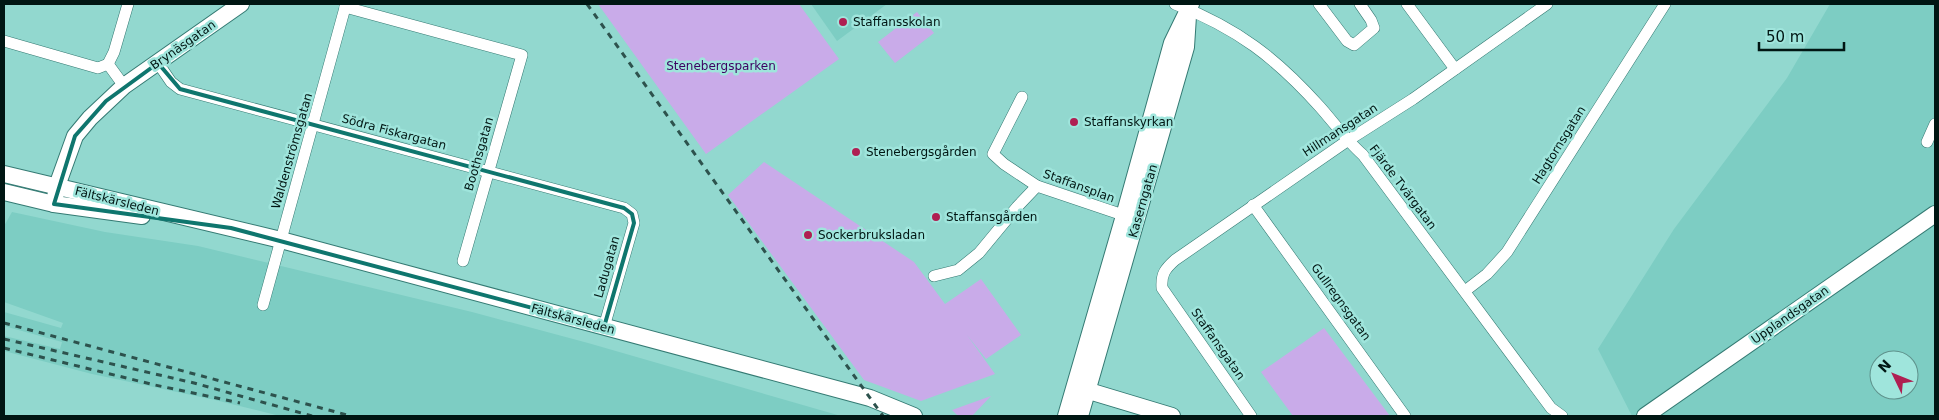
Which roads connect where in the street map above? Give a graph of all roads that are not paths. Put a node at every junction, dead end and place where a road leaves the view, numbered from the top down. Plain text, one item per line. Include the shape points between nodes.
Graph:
1 (128, 4) edge
2 (241, 4) edge
3 (1319, 4) edge
4 (1360, 4) edge
5 (1407, 4) edge
6 (1548, 4) edge
7 (1665, 4) edge
8 (346, 5) edge
9 (1185, 6) edge
10 (4, 41) edge
11 (158, 63) junction
12 (108, 64) junction
13 (1455, 69) junction
14 (124, 86) junction
15 (1022, 97) dead end
16 (314, 124) junction
17 (1935, 124) edge
18 (1347, 141) junction
19 (1927, 142) dead end
20 (488, 173) junction
21 (4, 174) edge
22 (57, 186) junction
23 (1037, 186) junction
24 (4, 192) edge
25 (54, 204) junction
26 (1253, 205) junction
27 (632, 214) joint
28 (1935, 214) edge
29 (1131, 218) junction
30 (230, 228) junction
31 (281, 240) junction
32 (463, 261) dead end
33 (934, 276) dead end
34 (1162, 288) joint
35 (1465, 291) junction
36 (263, 305) dead end
37 (604, 327) junction
38 (1082, 389) junction
39 (914, 416) edge
40 (1066, 416) edge
41 (1080, 416) edge
42 (1172, 416) edge
43 (1251, 416) edge
44 (1405, 416) edge
45 (1562, 416) edge
46 (1645, 416) edge

1 - 12 street
2 - 11 main road, Brynäsgatan
3 - 4 street via 1347,41 1354,45 1374,28
5 - 13 street
6 - 13 street, Hillmansgatan
7 - 35 street, Hagtornsgatan via 1507,252 1487,274
8 - 16 street, Waldenströmsgatan
8 - 20 street, Boothsgatan via 522,55
9 - 18 street, Fjärde Tvärgatan via 1238,34 1273,60
9 - 29 main road, Kaserngatan via 1186,47
10 - 12 street via 98,68
11 - 14 main road, Brynäsgatan
11 - 16 street, Södra Fiskargatan via 180,89
12 - 14 street
13 - 18 street, Hillmansgatan
14 - 22 main road, Brynäsgatan via 75,136
15 - 23 street, Staffansplan via 993,154
16 - 20 street, Södra Fiskargatan
16 - 31 street, Waldenströmsgatan
17 - 19 street
18 - 26 street, Hillmansgatan
18 - 35 street, Fjärde Tvärgatan via 1364,155
20 - 27 street, Södra Fiskargatan via 624,208
20 - 32 street, Boothsgatan
21 - 22 main road, Fältskärsleden
22 - 25 main road, Brynäsgatan
22 - 30 main road, Fältskärsleden
23 - 29 street, Staffansplan
23 - 33 street via 979,253 958,270
24 - 25 main road, Fältskärsleden
25 - 30 main road, Fältskärsleden
26 - 34 street, Hillmansgatan via 1164,270
26 - 44 street, Gullregnsgatan
27 - 37 street, Ladugatan via 634,223
28 - 46 main road, Upplandsgatan
29 - 38 main road, Kaserngatan
30 - 31 main road, Fältskärsleden
31 - 36 street, Waldenströmsgatan
31 - 37 main road, Fältskärsleden
34 - 43 street, Staffansgatan
35 - 45 street, Fjärde Tvärgatan via 1551,408
37 - 39 main road, Fältskärsleden via 870,398
38 - 40 main road, Kaserngatan
38 - 41 main road, Kaserngatan
38 - 42 main road

